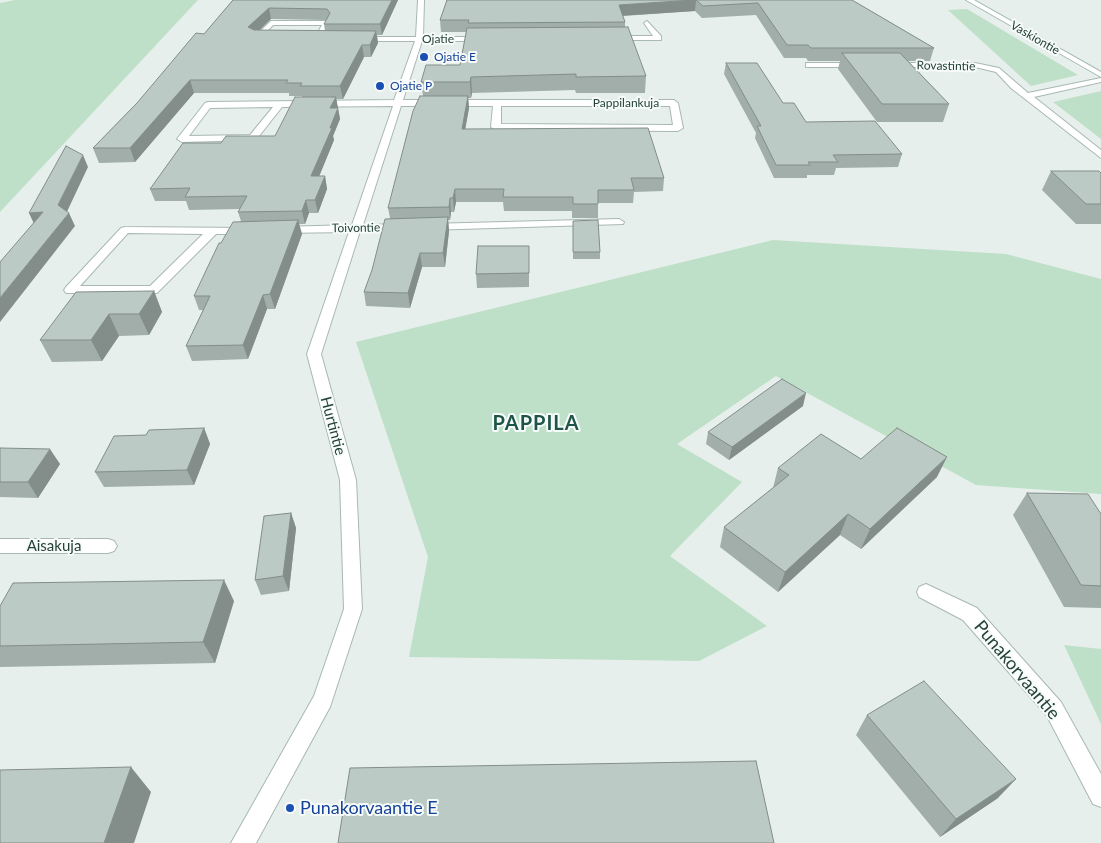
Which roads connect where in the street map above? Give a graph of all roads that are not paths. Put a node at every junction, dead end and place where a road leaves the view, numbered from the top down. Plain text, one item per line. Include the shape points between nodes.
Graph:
1 (420, 0) edge
2 (969, 0) edge
3 (647, 23) dead end
4 (274, 38) edge
5 (600, 38) edge
6 (309, 39) edge
7 (318, 39) junction
8 (327, 39) edge
9 (355, 39) edge
10 (419, 39) junction
11 (494, 39) edge
12 (809, 65) edge
13 (868, 65) edge
14 (887, 65) edge
15 (1101, 76) edge
16 (1101, 80) edge
17 (1028, 96) junction
18 (398, 103) junction
19 (280, 104) junction
20 (497, 104) junction
21 (1101, 155) edge
22 (619, 222) dead end
23 (356, 228) junction
24 (213, 231) junction
25 (0, 546) edge
26 (108, 546) dead end
27 (926, 592) dead end
28 (1101, 796) edge
29 (242, 843) edge

1 - 10 street, Hurtintie
2 - 15 street, Vaskiontie
3 - 5 street via 658,38
4 - 7 street via 257,38 271,23 327,22
6 - 7 street
7 - 8 street
9 - 10 street, Ojatie
10 - 11 street, Ojatie
10 - 18 street, Hurtintie
12 - 13 street
14 - 17 street, Rovastintie via 975,65 999,70
16 - 17 street
17 - 21 street, Rovastintie
18 - 19 street, Pappilankuja
18 - 20 street, Pappilankuja
18 - 23 street, Hurtintie
19 - 19 street, Pappilankuja via 252,138 182,139 208,104
20 - 20 street, Pappilankuja via 496,127 678,128 674,103
22 - 23 street, Toivontie
23 - 24 street, Toivontie
23 - 29 street, Hurtintie via 314,354 348,480 353,610 323,700
24 - 24 street, Toivontie via 153,290 70,290 124,230
25 - 26 street, Aisakuja
27 - 28 street, Punakorvaantie via 970,614 1054,710

